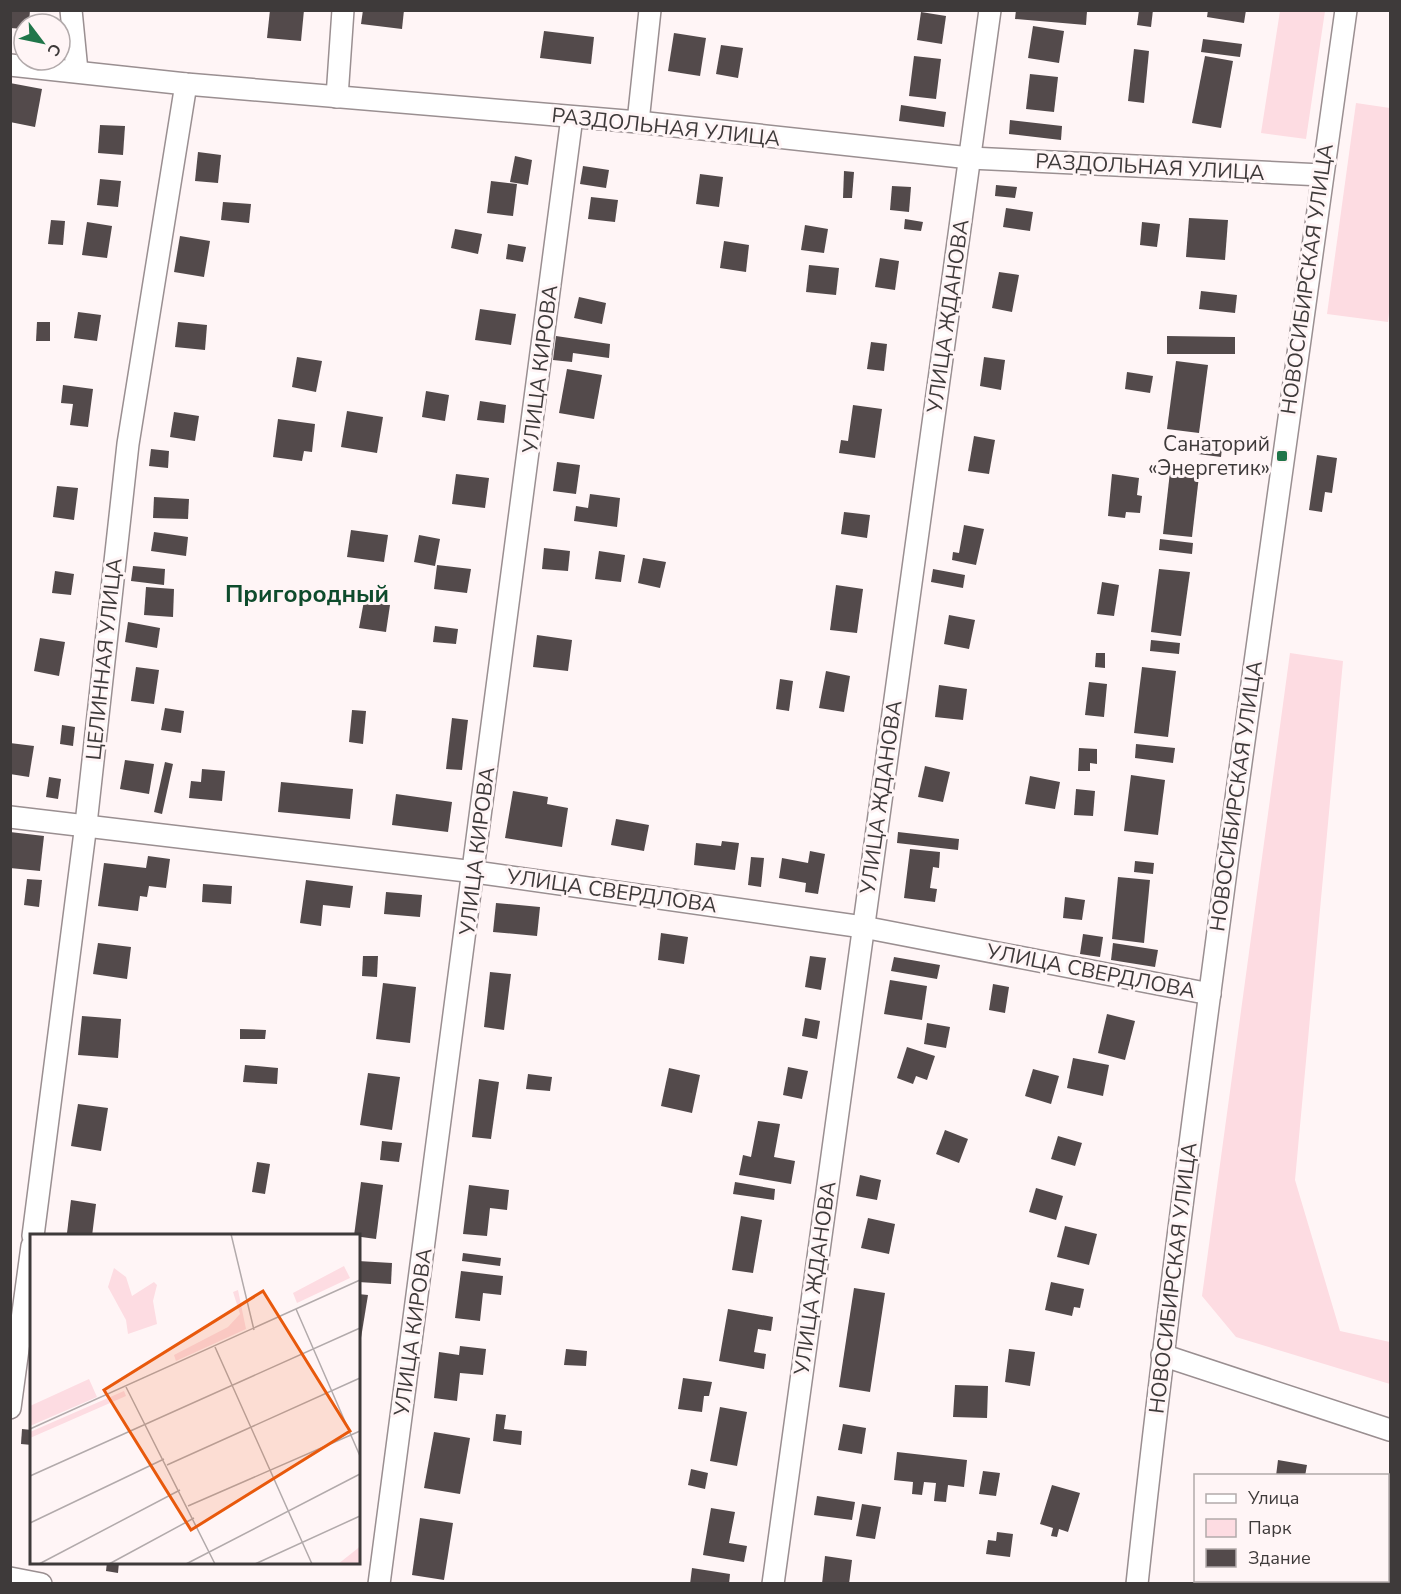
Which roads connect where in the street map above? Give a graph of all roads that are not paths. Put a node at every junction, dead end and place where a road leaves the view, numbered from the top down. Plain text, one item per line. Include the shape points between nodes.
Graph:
1 (71, 10) edge
2 (344, 10) edge
3 (650, 10) edge
4 (990, 10) edge
5 (1346, 10) edge
6 (10, 65) edge
7 (77, 70) junction
8 (186, 84) junction
9 (337, 97) junction
10 (573, 117) junction
11 (638, 122) junction
12 (970, 158) junction
13 (1322, 175) junction
14 (10, 816) edge
15 (86, 824) junction
16 (475, 872) junction
17 (863, 927) junction
18 (1210, 994) junction
19 (33, 1234) edge
20 (30, 1261) edge
21 (1162, 1355) junction
22 (10, 1408) edge
23 (1390, 1430) edge
24 (10, 1578) edge
25 (41, 1584) edge
26 (379, 1584) edge
27 (773, 1584) edge
28 (1137, 1584) edge

1 - 7 street
2 - 9 street
3 - 11 street
4 - 12 street, УЛИЦА ЖДАНОВА
5 - 13 street, НОВОСИБИРСКАЯ УЛИЦА
6 - 7 street, РАЗДОЛЬНАЯ УЛИЦА
7 - 8 street, РАЗДОЛЬНАЯ УЛИЦА
8 - 9 street, РАЗДОЛЬНАЯ УЛИЦА
8 - 15 street, ЦЕЛИННАЯ УЛИЦА via 128,444
9 - 10 street, РАЗДОЛЬНАЯ УЛИЦА
10 - 11 street, РАЗДОЛЬНАЯ УЛИЦА
10 - 16 street, УЛИЦА КИРОВА
11 - 12 street, РАЗДОЛЬНАЯ УЛИЦА
12 - 13 street, РАЗДОЛЬНАЯ УЛИЦА
12 - 17 street, УЛИЦА ЖДАНОВА
13 - 18 street, НОВОСИБИРСКАЯ УЛИЦА
14 - 15 street, УЛИЦА СВЕРДЛОВА
15 - 16 street, УЛИЦА СВЕРДЛОВА
15 - 19 street, ЦЕЛИННАЯ УЛИЦА
16 - 17 street, УЛИЦА СВЕРДЛОВА
16 - 26 street, УЛИЦА КИРОВА
17 - 18 street, УЛИЦА СВЕРДЛОВА
17 - 27 street, УЛИЦА ЖДАНОВА
18 - 21 street, НОВОСИБИРСКАЯ УЛИЦА
20 - 22 street
21 - 23 street
21 - 28 street, НОВОСИБИРСКАЯ УЛИЦА
24 - 25 street

